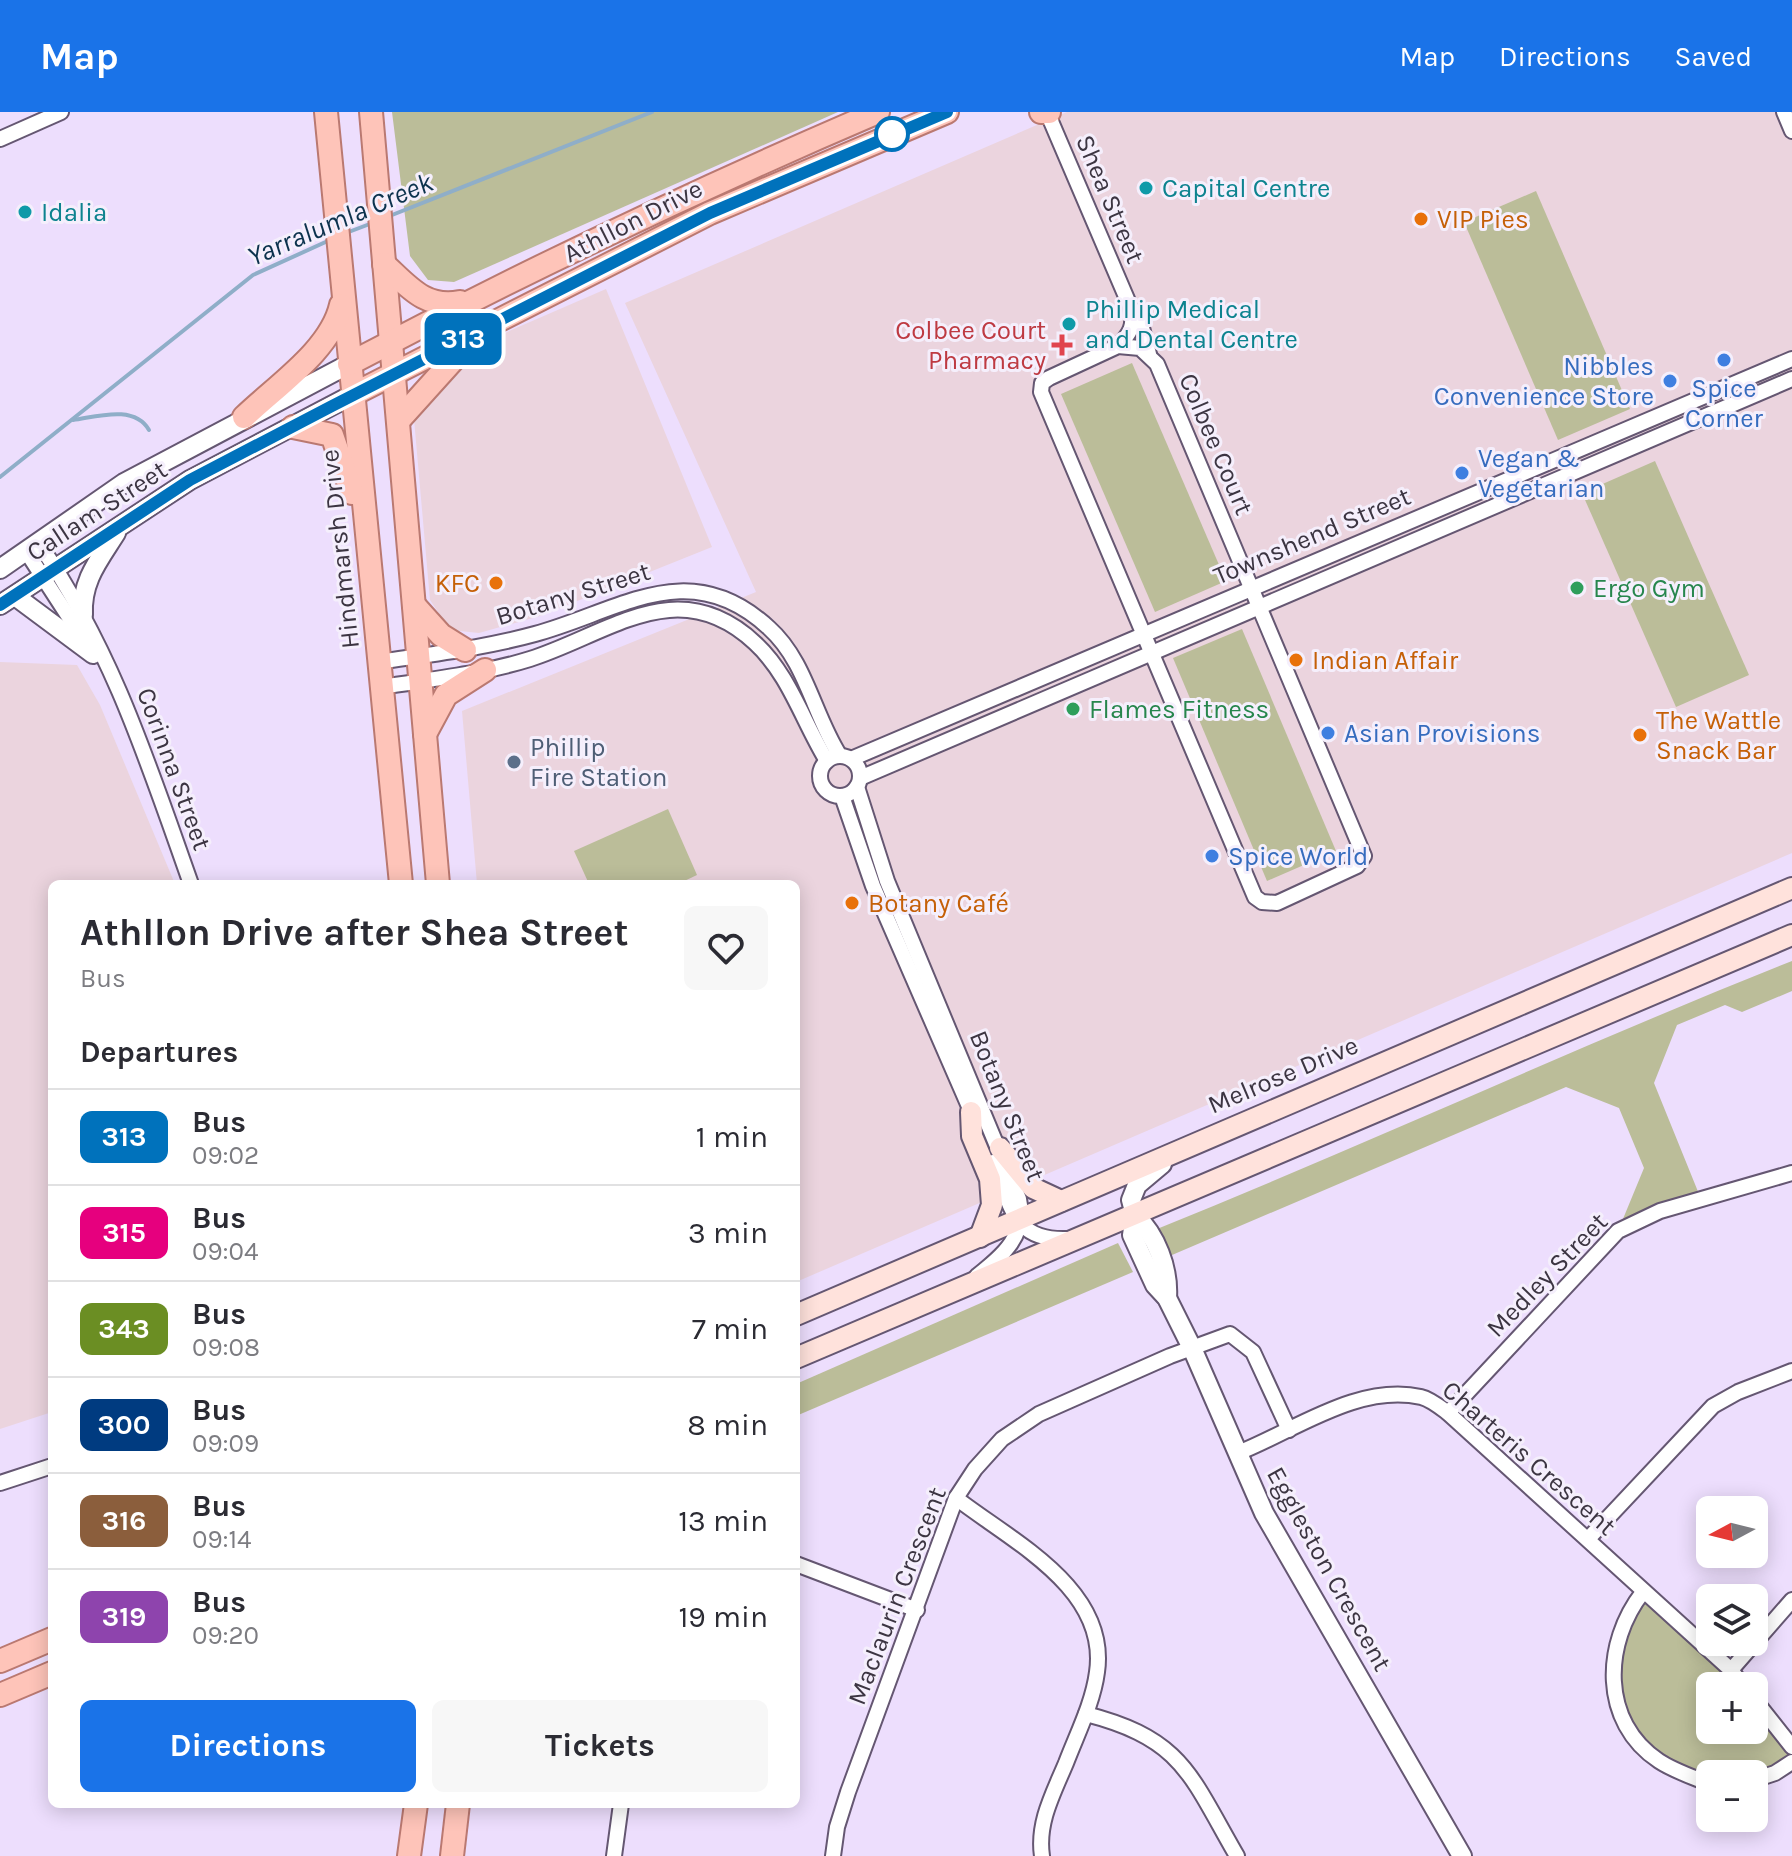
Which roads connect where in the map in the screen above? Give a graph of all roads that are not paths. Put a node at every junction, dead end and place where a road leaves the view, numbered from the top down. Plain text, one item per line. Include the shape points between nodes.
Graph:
1 (61, 112) edge
2 (326, 112) edge
3 (371, 112) edge
4 (878, 112) edge
5 (947, 112) edge
6 (1784, 112) edge
7 (1046, 113) edge
8 (36, 117) edge
9 (1792, 131) edge
10 (0, 139) edge
11 (383, 257) junction
12 (343, 294) junction
13 (468, 301) junction
14 (1130, 306) junction
15 (481, 329) junction
16 (391, 342) junction
17 (1118, 346) junction
18 (1149, 354) junction
19 (1792, 359) edge
20 (349, 364) junction
21 (394, 375) junction
22 (1792, 379) edge
23 (352, 395) junction
24 (244, 417) junction
25 (399, 420) junction
26 (293, 427) junction
27 (122, 524) junction
28 (32, 546) junction
29 (368, 552) junction
30 (0, 569) edge
31 (50, 574) junction
32 (1251, 588) junction
33 (7, 600) edge
34 (414, 605) junction
35 (1259, 607) junction
36 (83, 615) junction
37 (1143, 634) junction
38 (465, 650) junction
39 (93, 654) junction
40 (1152, 654) junction
41 (419, 656) junction
42 (379, 662) junction
43 (485, 670) junction
44 (111, 672) junction
45 (420, 681) junction
46 (382, 687) junction
47 (425, 734) junction
48 (839, 759) junction
49 (859, 783) junction
50 (842, 796) junction
51 (190, 880) edge
52 (401, 880) edge
53 (438, 880) edge
54 (1792, 888) edge
55 (1792, 935) edge
56 (971, 1112) junction
57 (1000, 1148) junction
58 (1179, 1150) junction
59 (1792, 1173) edge
60 (1085, 1190) junction
61 (1061, 1201) junction
62 (1133, 1207) junction
63 (1019, 1221) junction
64 (980, 1237) junction
65 (1080, 1239) junction
66 (964, 1287) junction
67 (800, 1313) edge
68 (1192, 1348) junction
69 (800, 1356) edge
70 (1792, 1371) edge
71 (1448, 1413) junction
72 (1289, 1430) junction
73 (1238, 1453) junction
74 (48, 1467) edge
75 (0, 1483) edge
76 (956, 1498) junction
77 (1588, 1539) junction
78 (800, 1566) edge
79 (1643, 1592) junction
80 (1792, 1600) edge
81 (917, 1610) junction
82 (48, 1641) edge
83 (27, 1650) junction
84 (0, 1661) edge
85 (1731, 1670) joint
86 (0, 1671) edge
87 (48, 1675) edge
88 (22, 1686) junction
89 (0, 1695) edge
90 (1086, 1714) junction
91 (1768, 1717) edge
92 (1792, 1747) edge
93 (1792, 1762) edge
94 (1768, 1775) edge
95 (1696, 1778) edge
96 (415, 1808) edge
97 (458, 1808) edge
98 (620, 1808) edge
99 (409, 1856) edge
100 (452, 1856) edge
101 (614, 1856) edge
102 (833, 1856) edge
103 (1042, 1856) edge
104 (1237, 1856) edge
105 (1462, 1856) edge

1 - 8 street
2 - 12 main road, Hindmarsh Drive
3 - 11 main road
4 - 13 main road, Athllon Drive
5 - 15 main road, Athllon Drive via 710,213
6 - 9 street
7 - 14 street, Shea Street
8 - 10 street
11 - 13 main road via 417,295 434,304
11 - 16 main road
12 - 20 main road, Hindmarsh Drive
12 - 24 main road via 337,323
13 - 16 main road, Athllon Drive
14 - 17 street, Shea Street via 1134,322
14 - 18 street, Shea Street via 1146,335
15 - 21 main road, Athllon Drive
15 - 25 main road
16 - 20 main road, Athllon Drive
16 - 21 main road
17 - 18 street, Colbee Court
17 - 37 street, Colbee Court via 1049,378 1041,392
18 - 32 street, Colbee Court
19 - 32 street, Townshend Street
20 - 23 main road, Hindmarsh Drive
20 - 24 street, Callam Street
21 - 23 main road, Athllon Drive
21 - 25 main road
22 - 35 street, Townshend Street
23 - 26 street, Callam Street
23 - 29 main road, Hindmarsh Drive
24 - 28 street, Callam Street via 124,483
25 - 34 main road
26 - 27 street, Callam Street via 190,480
26 - 29 main road via 332,435
27 - 31 street, Callam Street
27 - 36 street via 88,577
28 - 30 street, Callam Street
28 - 31 street, Corinna Street
29 - 42 main road, Hindmarsh Drive
31 - 33 street, Callam Street
31 - 36 street, Corinna Street
31 - 39 street, Corinna Street
32 - 35 street, Colbee Court
32 - 37 street, Townshend Street
33 - 39 street
34 - 38 main road via 441,635
34 - 41 main road
35 - 40 street, Townshend Street
35 - 40 street, Colbee Court via 1364,856 1357,866 1277,903 1255,897
36 - 44 street, Corinna Street
37 - 40 street, Colbee Court
37 - 48 street, Townshend Street
38 - 41 street, Botany Street
38 - 48 street, Botany Street via 539,633 656,592 709,594 752,615 782,642
39 - 44 street, Corinna Street
40 - 49 street, Townshend Street
41 - 42 street, Botany Street
41 - 45 main road
42 - 46 main road, Hindmarsh Drive
43 - 45 street, Botany Street
43 - 47 main road via 446,695
43 - 48 street, Botany Street via 532,658 640,613 697,611 731,625 758,645
44 - 51 street, Corinna Street via 136,724
45 - 46 street, Botany Street
45 - 47 main road
46 - 52 main road, Hindmarsh Drive
47 - 53 main road
48 - 49 street via 858,767
48 - 50 street via 821,771 829,793
49 - 50 street
49 - 57 street, Botany Street via 887,881
50 - 56 street, Botany Street via 873,886
54 - 58 main road, Melrose Drive
55 - 62 main road
56 - 63 street, Botany Street
56 - 64 main road via 972,1136 990,1179 992,1205
57 - 61 main road via 1033,1188
57 - 63 street, Botany Street via 1019,1199
58 - 60 main road, Melrose Drive
58 - 62 street via 1143,1177
59 - 71 street, Medley Street via 1660,1211 1618,1231
60 - 61 main road, Melrose Drive
60 - 62 street via 1104,1190
61 - 63 main road, Melrose Drive
62 - 65 main road
62 - 68 street, Eggleston Crescent via 1149,1229 1168,1281 1167,1298
63 - 64 main road, Melrose Drive
63 - 65 street, Botany Street via 1032,1236
63 - 66 street, Botany Street via 1008,1250
64 - 67 main road, Melrose Drive
65 - 66 main road
66 - 69 main road
68 - 72 street, Maclaurin Crescent via 1230,1334 1245,1343
68 - 73 street, Eggleston Crescent
68 - 76 street, Maclaurin Crescent via 1039,1414 975,1469
70 - 77 street via 1713,1406
71 - 72 street, Charteris Crescent via 1424,1397 1392,1394 1358,1400
71 - 77 street, Charteris Crescent
72 - 73 street, Charteris Crescent
73 - 105 street, Eggleston Crescent via 1283,1549
74 - 75 street
76 - 81 street, Maclaurin Crescent
76 - 90 street via 1074,1588 1098,1642 1097,1673
77 - 79 street, Charteris Crescent
78 - 81 street
79 - 85 street, Charteris Crescent
79 - 95 street via 1623,1621 1613,1649 1619,1717 1659,1761
80 - 85 street
81 - 102 street, Maclaurin Crescent via 848,1792
82 - 83 main road
83 - 84 main road
83 - 88 main road
86 - 88 main road
87 - 88 main road
88 - 89 main road
90 - 103 street via 1045,1814 1039,1838
90 - 104 street via 1145,1734 1170,1751
91 - 92 street
93 - 94 street
96 - 99 main road
97 - 100 main road
98 - 101 street

